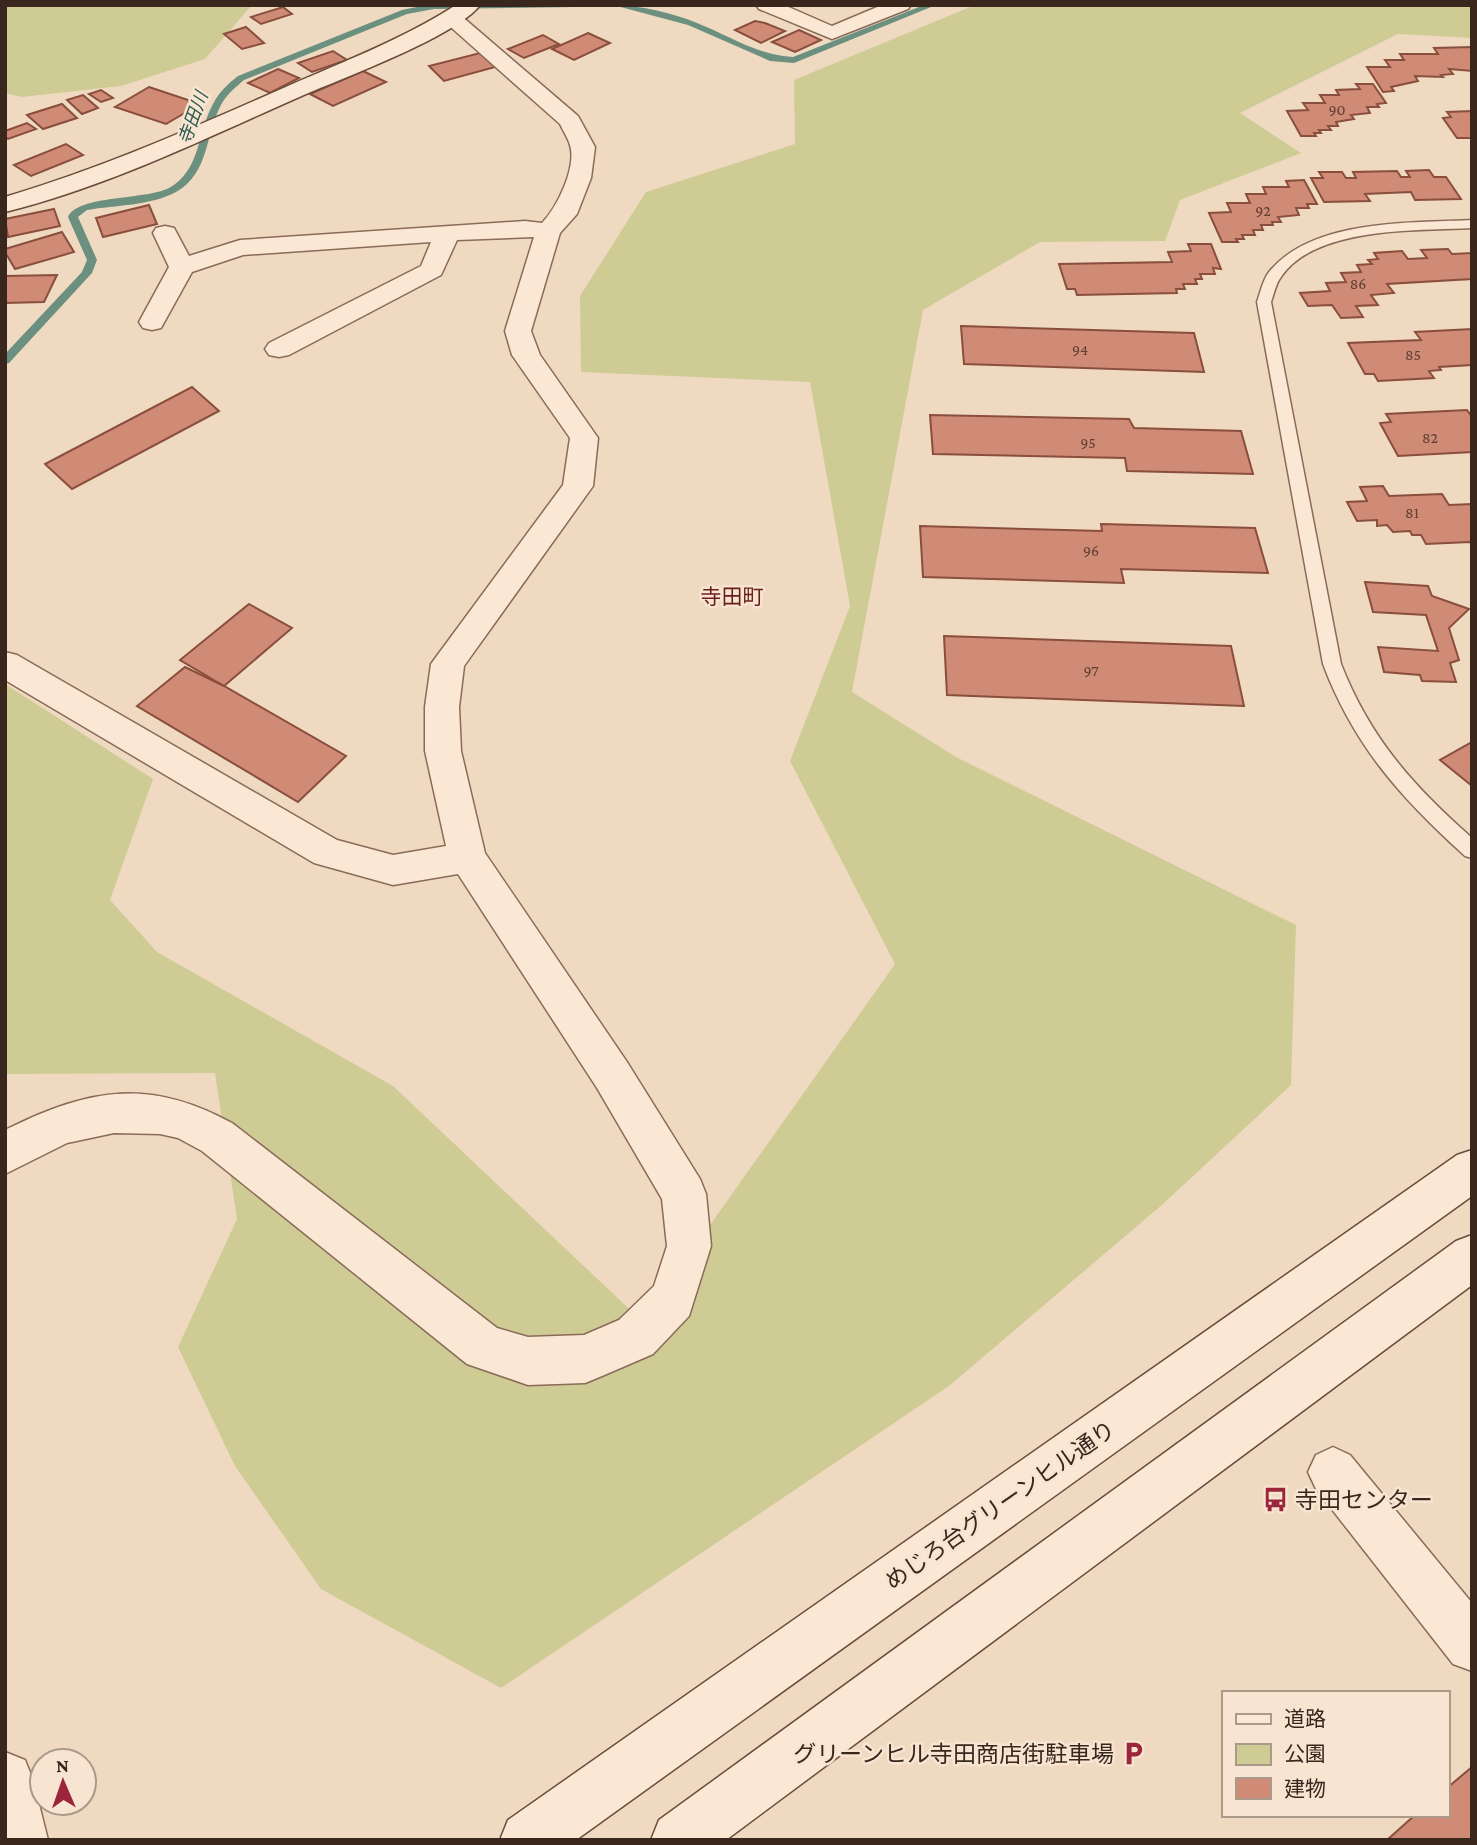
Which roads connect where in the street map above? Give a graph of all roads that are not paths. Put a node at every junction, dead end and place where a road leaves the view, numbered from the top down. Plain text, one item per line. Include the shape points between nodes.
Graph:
1 (766, 5) edge
2 (901, 5) edge
3 (461, 11) edge
4 (5, 205) edge
5 (1472, 224) edge
6 (548, 231) junction
7 (165, 233) dead end
8 (447, 233) junction
9 (182, 267) junction
10 (152, 322) dead end
11 (279, 349) dead end
12 (5, 664) edge
13 (1472, 850) edge
14 (467, 857) junction
15 (5, 1154) edge
16 (1472, 1170) edge
17 (1472, 1256) edge
18 (1333, 1472) dead end
19 (1472, 1645) edge
20 (5, 1780) edge
21 (20, 1840) edge
22 (528, 1840) edge
23 (679, 1840) edge

1 - 2 street via 832,33
3 - 4 street via 414,39 188,138
3 - 6 street via 570,121 583,147 579,178 565,214
5 - 13 lane via 1321,241 1292,256 1276,271 1264,302 1332,664 1342,694 1377,754
6 - 8 street
6 - 14 street via 517,331 526,355 584,438 578,486 449,664 442,707 443,751
7 - 9 street
8 - 9 street via 240,248
8 - 11 street via 432,270
9 - 10 street
12 - 14 street via 327,852 393,870
14 - 15 street via 612,1075 684,1194 689,1246 673,1300 636,1337 585,1359 528,1361 484,1347 217,1137 184,1119 138,1112 96,1116 51,1129
16 - 22 street, めじろ台グリーンヒル通り
17 - 23 street
18 - 19 street
20 - 21 street

